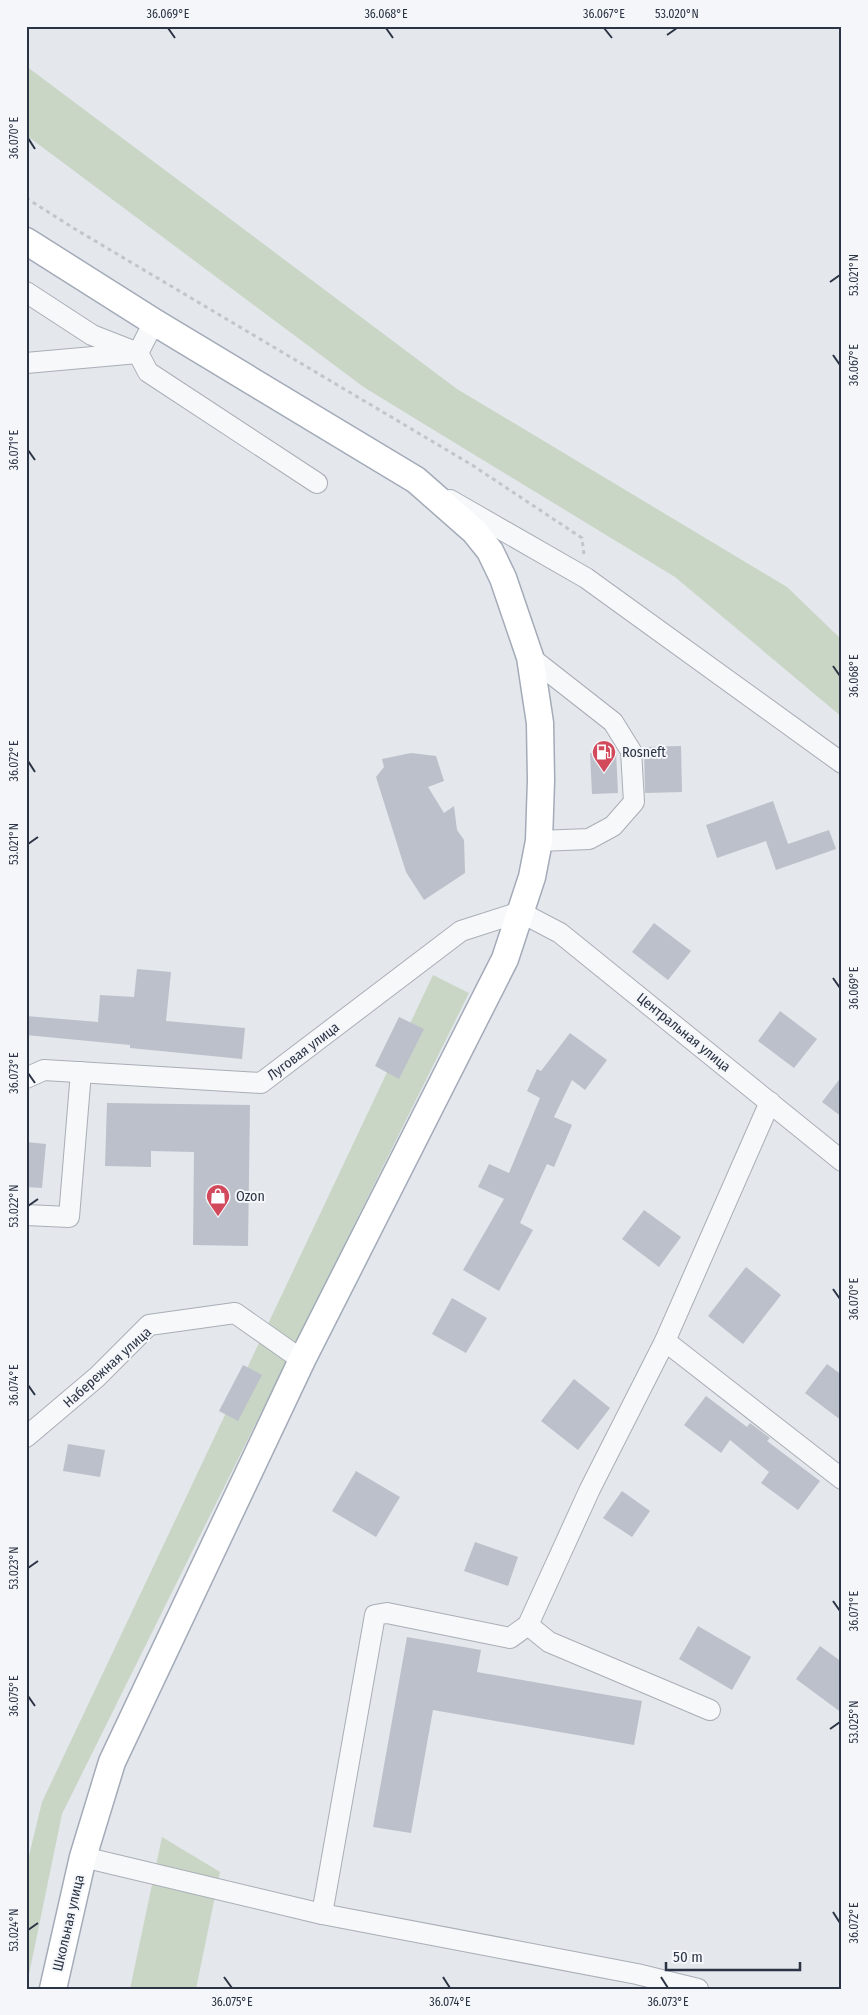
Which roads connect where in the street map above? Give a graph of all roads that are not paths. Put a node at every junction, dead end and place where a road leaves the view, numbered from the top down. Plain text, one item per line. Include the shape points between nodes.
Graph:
1 (26, 241) edge
2 (26, 292) edge
3 (154, 322) junction
4 (138, 354) junction
5 (26, 363) edge
6 (416, 480) junction
7 (317, 482) dead end
8 (530, 657) junction
9 (842, 763) edge
10 (539, 841) junction
11 (520, 912) junction
12 (81, 1072) junction
13 (26, 1078) edge
14 (770, 1102) junction
15 (842, 1161) edge
16 (26, 1215) edge
17 (665, 1341) junction
18 (302, 1360) junction
19 (26, 1437) edge
20 (842, 1479) edge
21 (528, 1626) junction
22 (710, 1710) dead end
23 (83, 1857) junction
24 (322, 1914) junction
25 (663, 1984) edge
26 (53, 1989) edge
27 (698, 1989) edge

1 - 3 main road, Школьная улица
2 - 4 street via 92,335
3 - 4 street
3 - 6 main road, Школьная улица
4 - 5 street
4 - 7 street via 148,372
6 - 8 main road, Школьная улица via 474,531 490,551 503,578
6 - 9 street via 586,578
8 - 10 main road, Школьная улица via 540,723
8 - 10 street via 612,722 631,751 634,802 613,826 590,839
10 - 11 main road, Школьная улица via 532,877
11 - 12 street, Луговая улица via 460,931 261,1083
11 - 14 street, Центральная улица via 560,934
11 - 18 main road, Школьная улица via 505,958
12 - 13 street, Луговая улица via 44,1070
12 - 16 street via 69,1217
14 - 15 street, Центральная улица
14 - 17 street
17 - 20 street
17 - 21 street via 590,1489
18 - 19 street, Набережная улица via 235,1313 149,1326 97,1377
18 - 23 main road, Школьная улица via 112,1762
21 - 22 street via 549,1642
21 - 24 street via 510,1638 387,1613 375,1615
23 - 24 street
23 - 26 main road, Школьная улица
24 - 25 street
25 - 27 street

